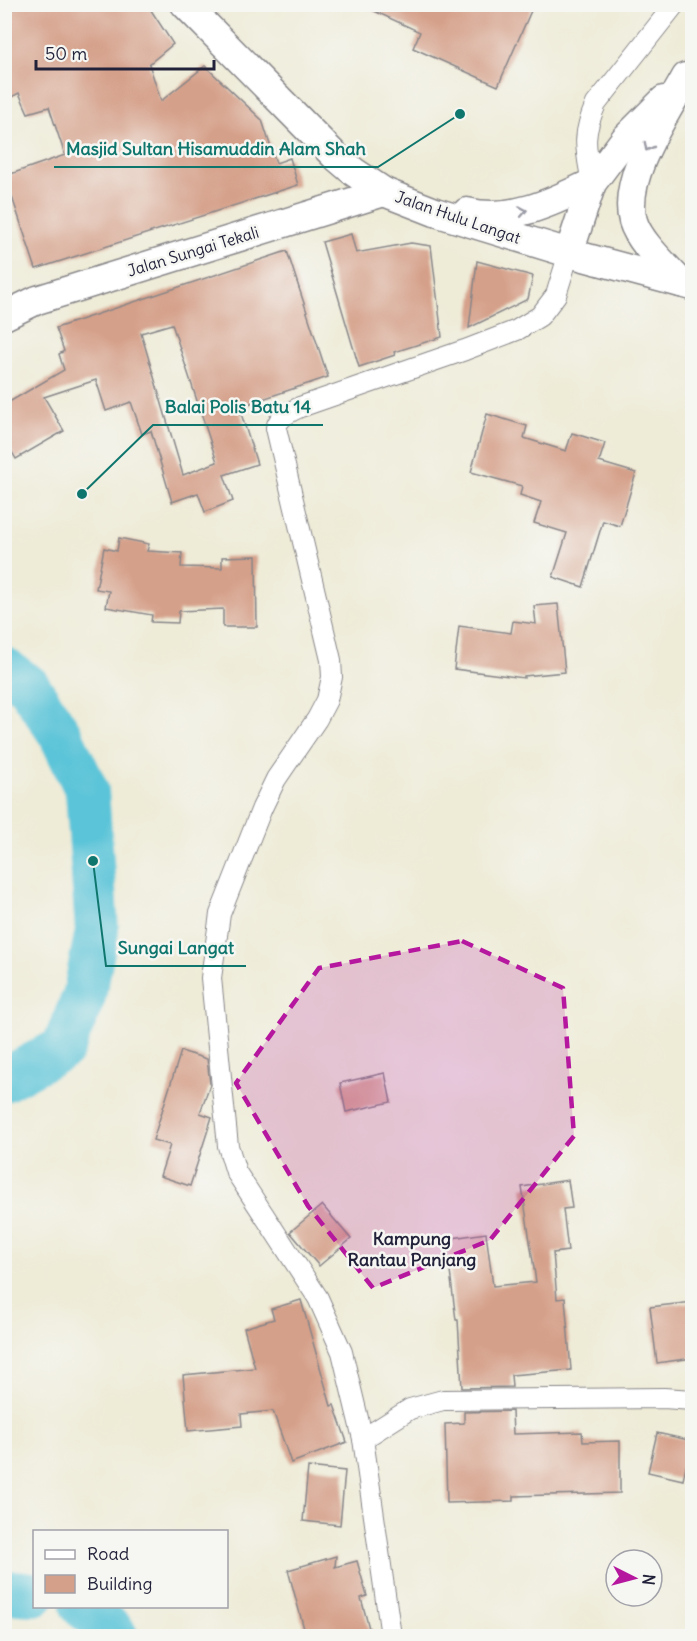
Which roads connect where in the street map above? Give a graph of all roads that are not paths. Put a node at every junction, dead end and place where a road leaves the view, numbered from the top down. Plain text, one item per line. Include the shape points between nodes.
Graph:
1 (185, 4) edge
2 (675, 4) edge
3 (689, 74) edge
4 (592, 183) junction
5 (384, 192) junction
6 (569, 253) junction
7 (687, 285) edge
8 (4, 316) edge
9 (693, 1400) edge
10 (363, 1439) junction
11 (391, 1636) edge

1 - 5 street, Jalan Hulu Langat via 334,155
2 - 4 street via 621,70 587,123 584,143
3 - 4 street via 625,139
3 -> 7 street via 639,163 632,192 633,222 648,248
5 -> 4 street via 478,214 525,212
4 - 6 street
5 - 6 street, Jalan Hulu Langat via 435,212
5 - 8 street, Jalan Sungai Tekali via 37,300
6 - 7 street, Jalan Hulu Langat
6 - 10 street via 556,296 540,316 517,330 300,407 277,422 332,677 327,700 317,719 276,778 262,808 220,914 211,978 228,1146 236,1172 318,1298 342,1352
9 - 10 street via 443,1400 410,1408
10 - 11 street

